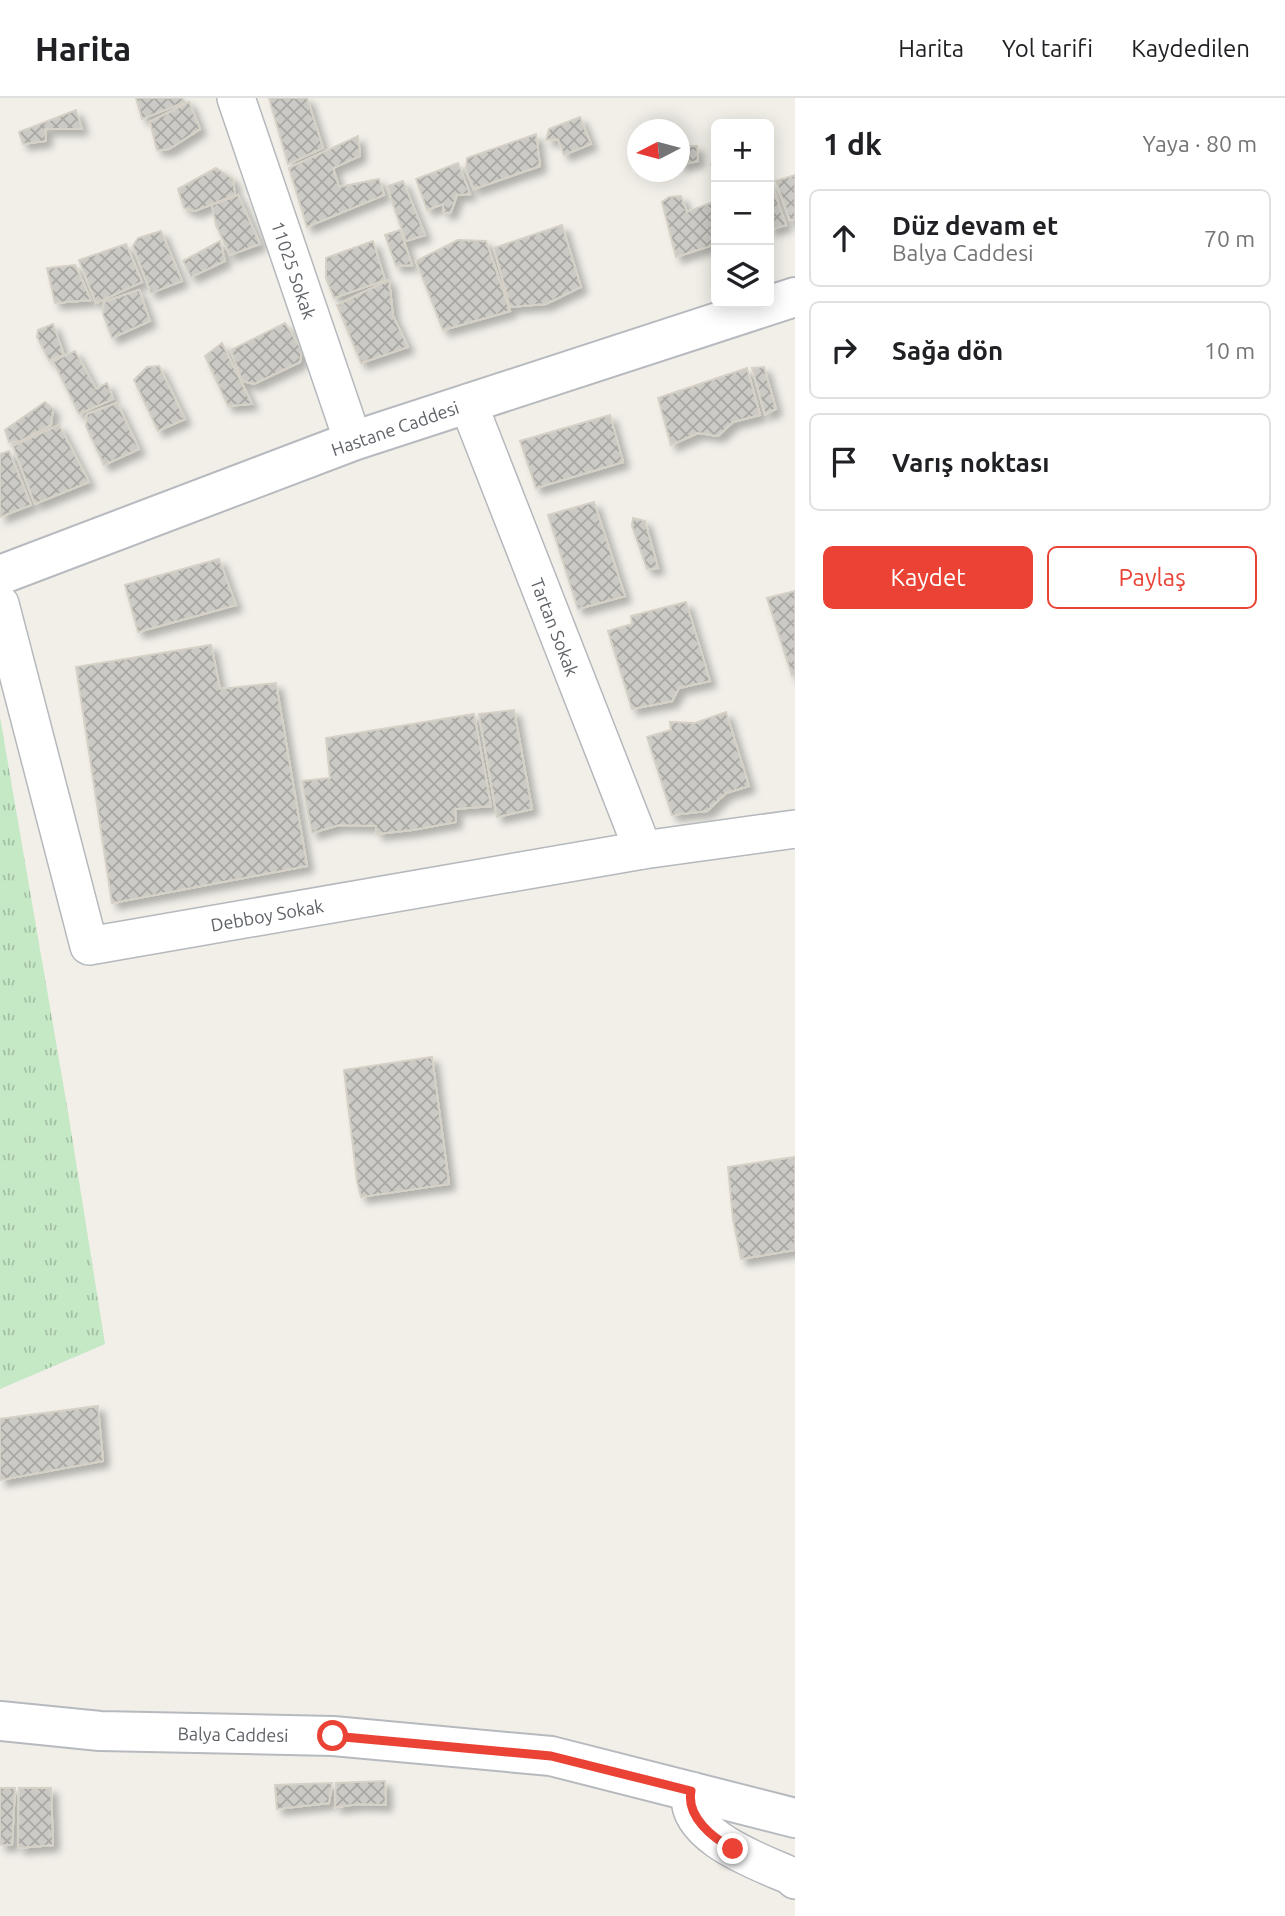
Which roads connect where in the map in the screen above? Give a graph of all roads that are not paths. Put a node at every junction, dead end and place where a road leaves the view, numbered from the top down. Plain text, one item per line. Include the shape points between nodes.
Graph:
1 (236, 98) edge
2 (795, 297) edge
3 (468, 403) junction
4 (353, 441) junction
5 (0, 575) edge
6 (0, 604) edge
7 (795, 829) edge
8 (643, 850) junction
9 (0, 1721) edge
10 (691, 1791) junction
11 (795, 1818) edge
12 (795, 1880) edge

1 - 4 street, 11025 Sokak
2 - 3 street, Hastane Caddesi
3 - 4 street, Hastane Caddesi
3 - 8 street, Tartan Sokak
4 - 5 street, Hastane Caddesi
6 - 8 street, Debboy Sokak via 89,946
7 - 8 street, Debboy Sokak
9 - 10 street, Balya Caddesi via 100,1731 333,1736 551,1756
10 - 11 street, Balya Caddesi
10 - 12 street via 693,1809 717,1841

